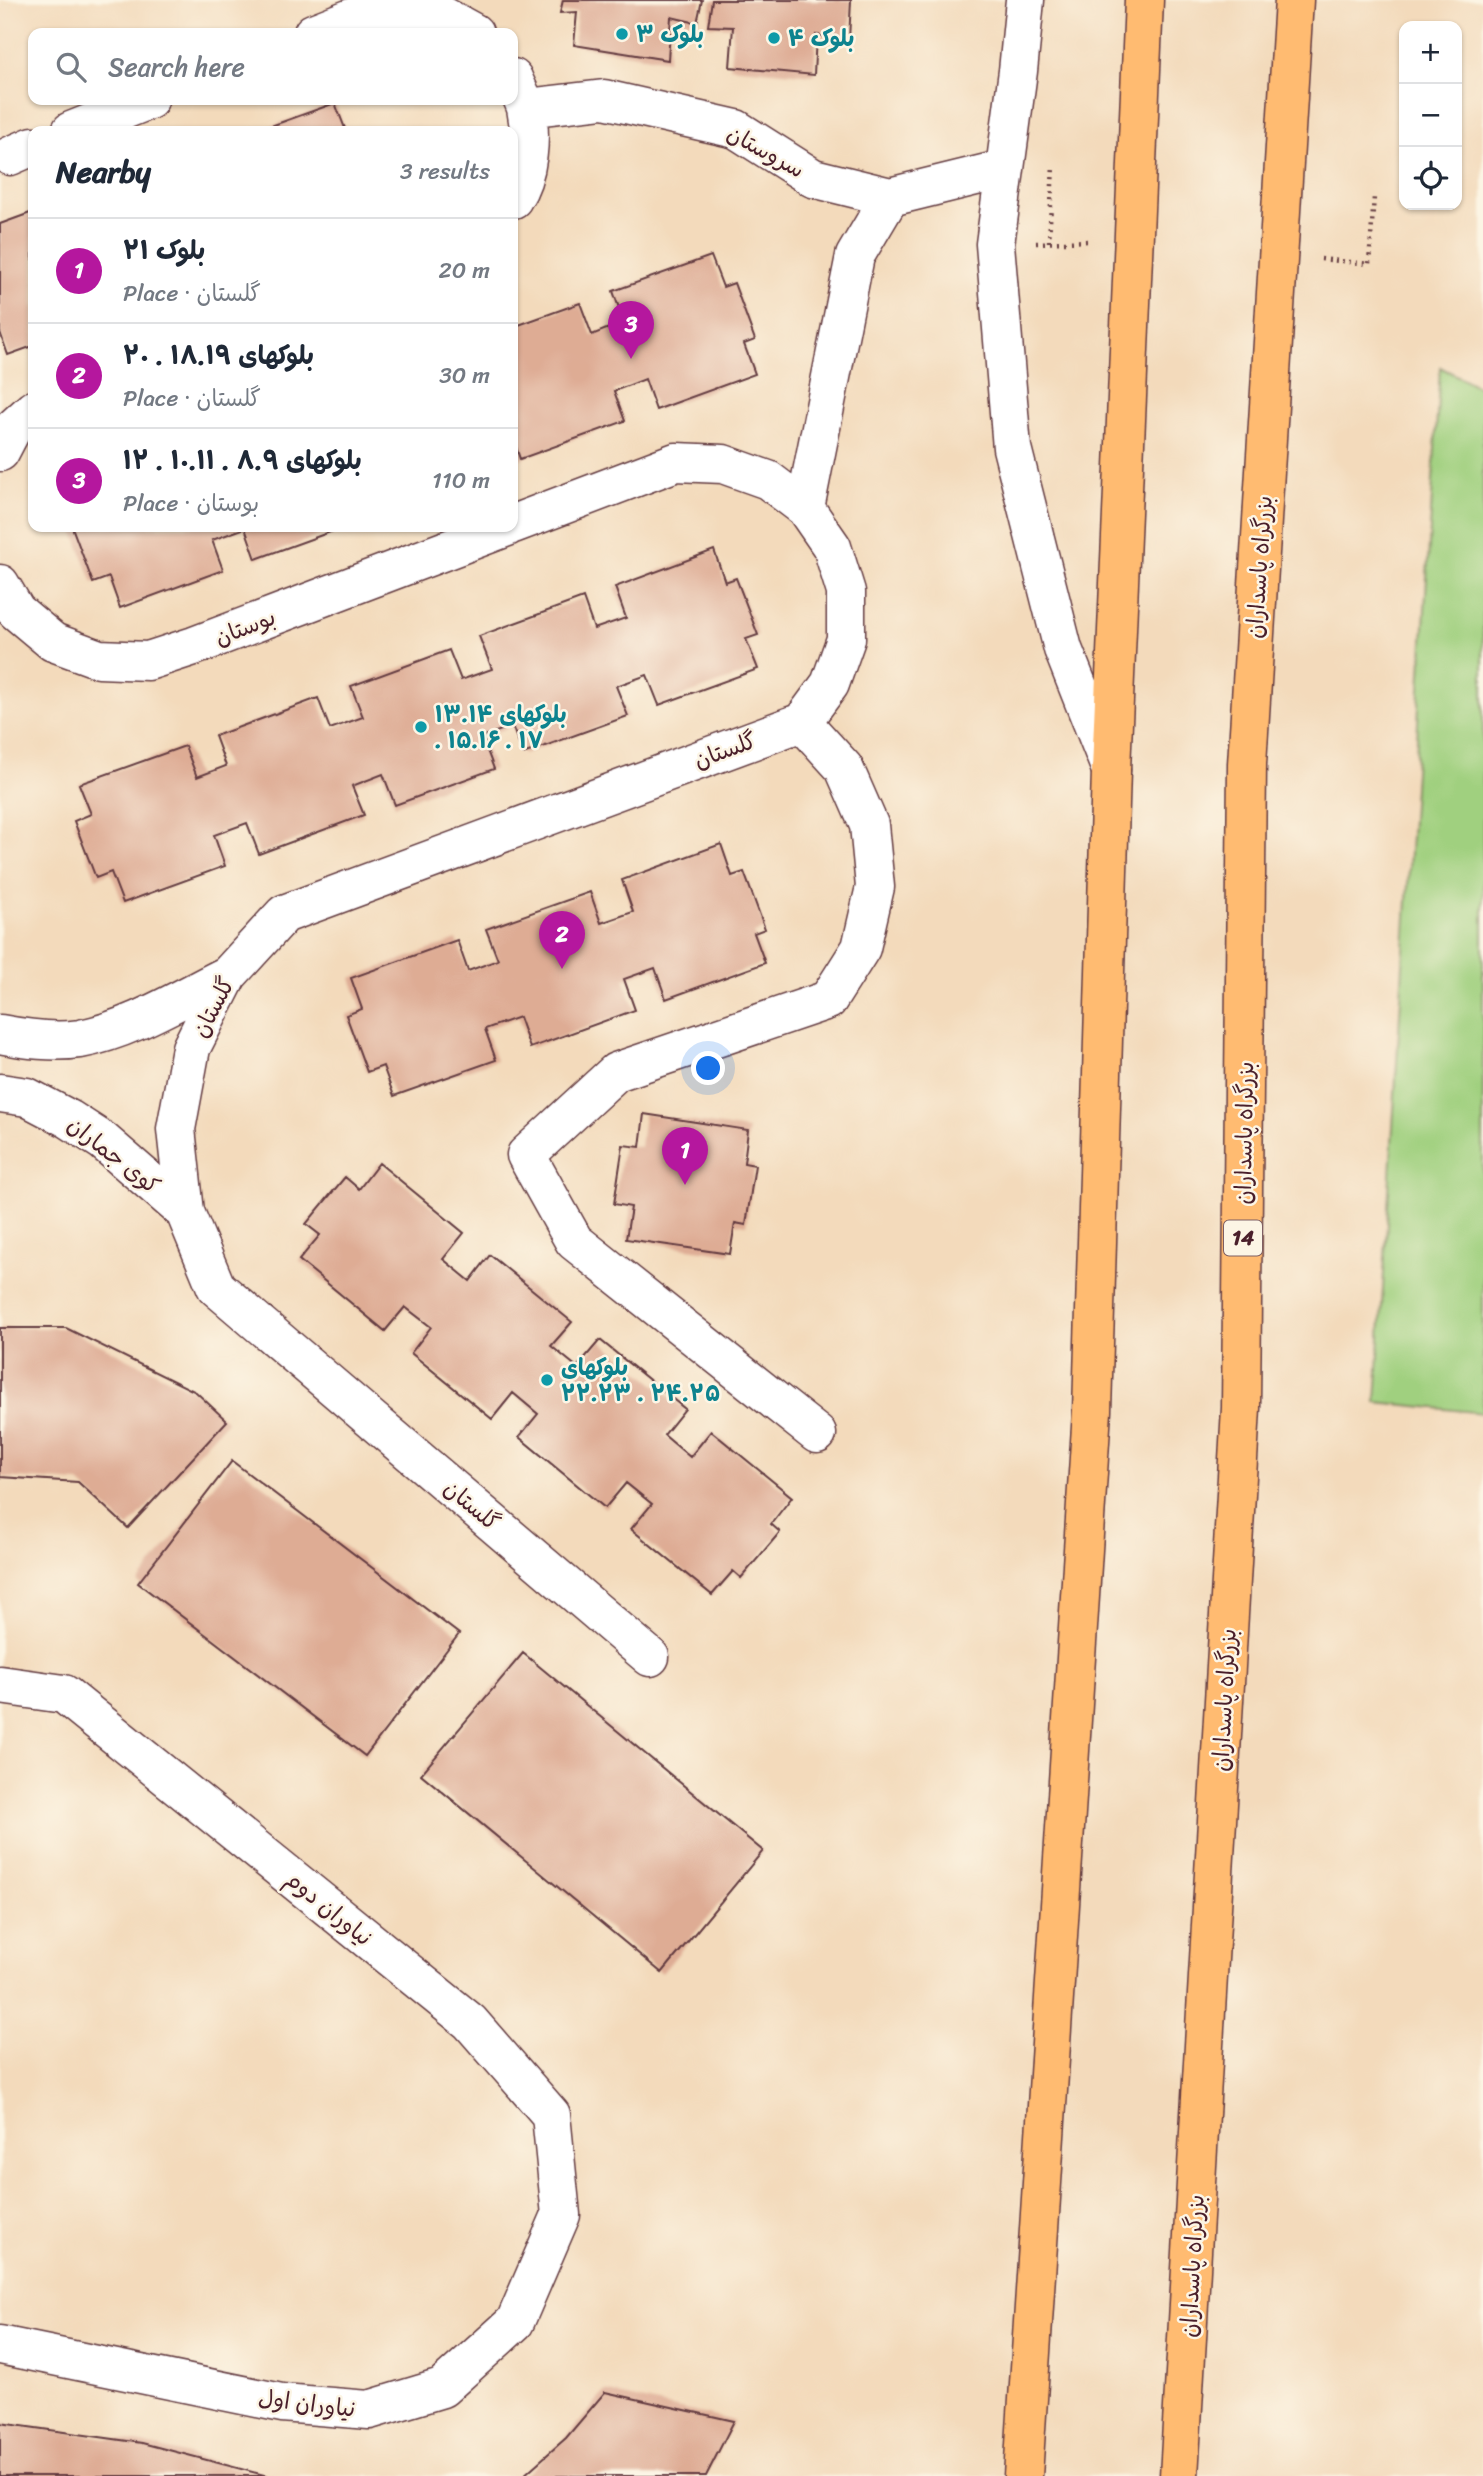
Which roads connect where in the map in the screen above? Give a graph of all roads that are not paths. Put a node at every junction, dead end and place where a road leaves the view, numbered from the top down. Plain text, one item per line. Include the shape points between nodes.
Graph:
1 (1025, 0) edge
2 (1143, 0) edge
3 (1294, 0) edge
4 (326, 28) edge
5 (465, 28) edge
6 (519, 93) edge
7 (136, 105) edge
8 (84, 126) edge
9 (1004, 169) junction
10 (518, 191) edge
11 (890, 197) junction
12 (805, 508) junction
13 (518, 522) edge
14 (494, 532) edge
15 (0, 584) edge
16 (802, 722) junction
17 (1111, 770) junction
18 (228, 975) junction
19 (0, 1034) edge
20 (0, 1093) edge
21 (185, 1212) junction
22 (817, 1434) dead end
23 (650, 1657) dead end
24 (0, 1685) edge
25 (561, 2215) joint
26 (0, 2345) edge
27 (1023, 2476) edge
28 (1180, 2476) edge

1 - 9 street
2 - 17 highway
3 - 28 highway, بزرگراه پاسداران / 14 via 1247,764 1241,1408
4 - 5 street via 359,15 401,9 443,16
6 - 10 street, سروستان via 528,151
6 - 11 street, سروستان via 604,99 736,129 813,178
7 - 8 street
9 - 11 street
9 - 17 street via 995,244 1012,448 1063,649
11 - 12 street via 855,256
12 - 13 street via 768,480 723,464 676,462
12 - 16 street via 832,547 846,592 846,639 830,684
14 - 15 street, بوستان via 148,661 99,659 53,642 16,611
16 - 18 street, گلستان via 284,914
16 - 22 street via 844,768 869,825 875,887 861,948 828,1000 616,1072 526,1155 574,1241
17 - 27 highway via 1092,1411
18 - 19 street via 128,1023 80,1038 36,1041
18 - 21 street, گلستان via 191,1048 176,1129
20 - 21 street, کوی جماران via 27,1097 69,1119 103,1141
21 - 23 street, گلستان via 216,1287
24 - 25 street, نیاوران دوم via 64,1695 470,2022 551,2115
25 - 26 street, نیاوران اول via 515,2322 442,2388 369,2410 282,2403

